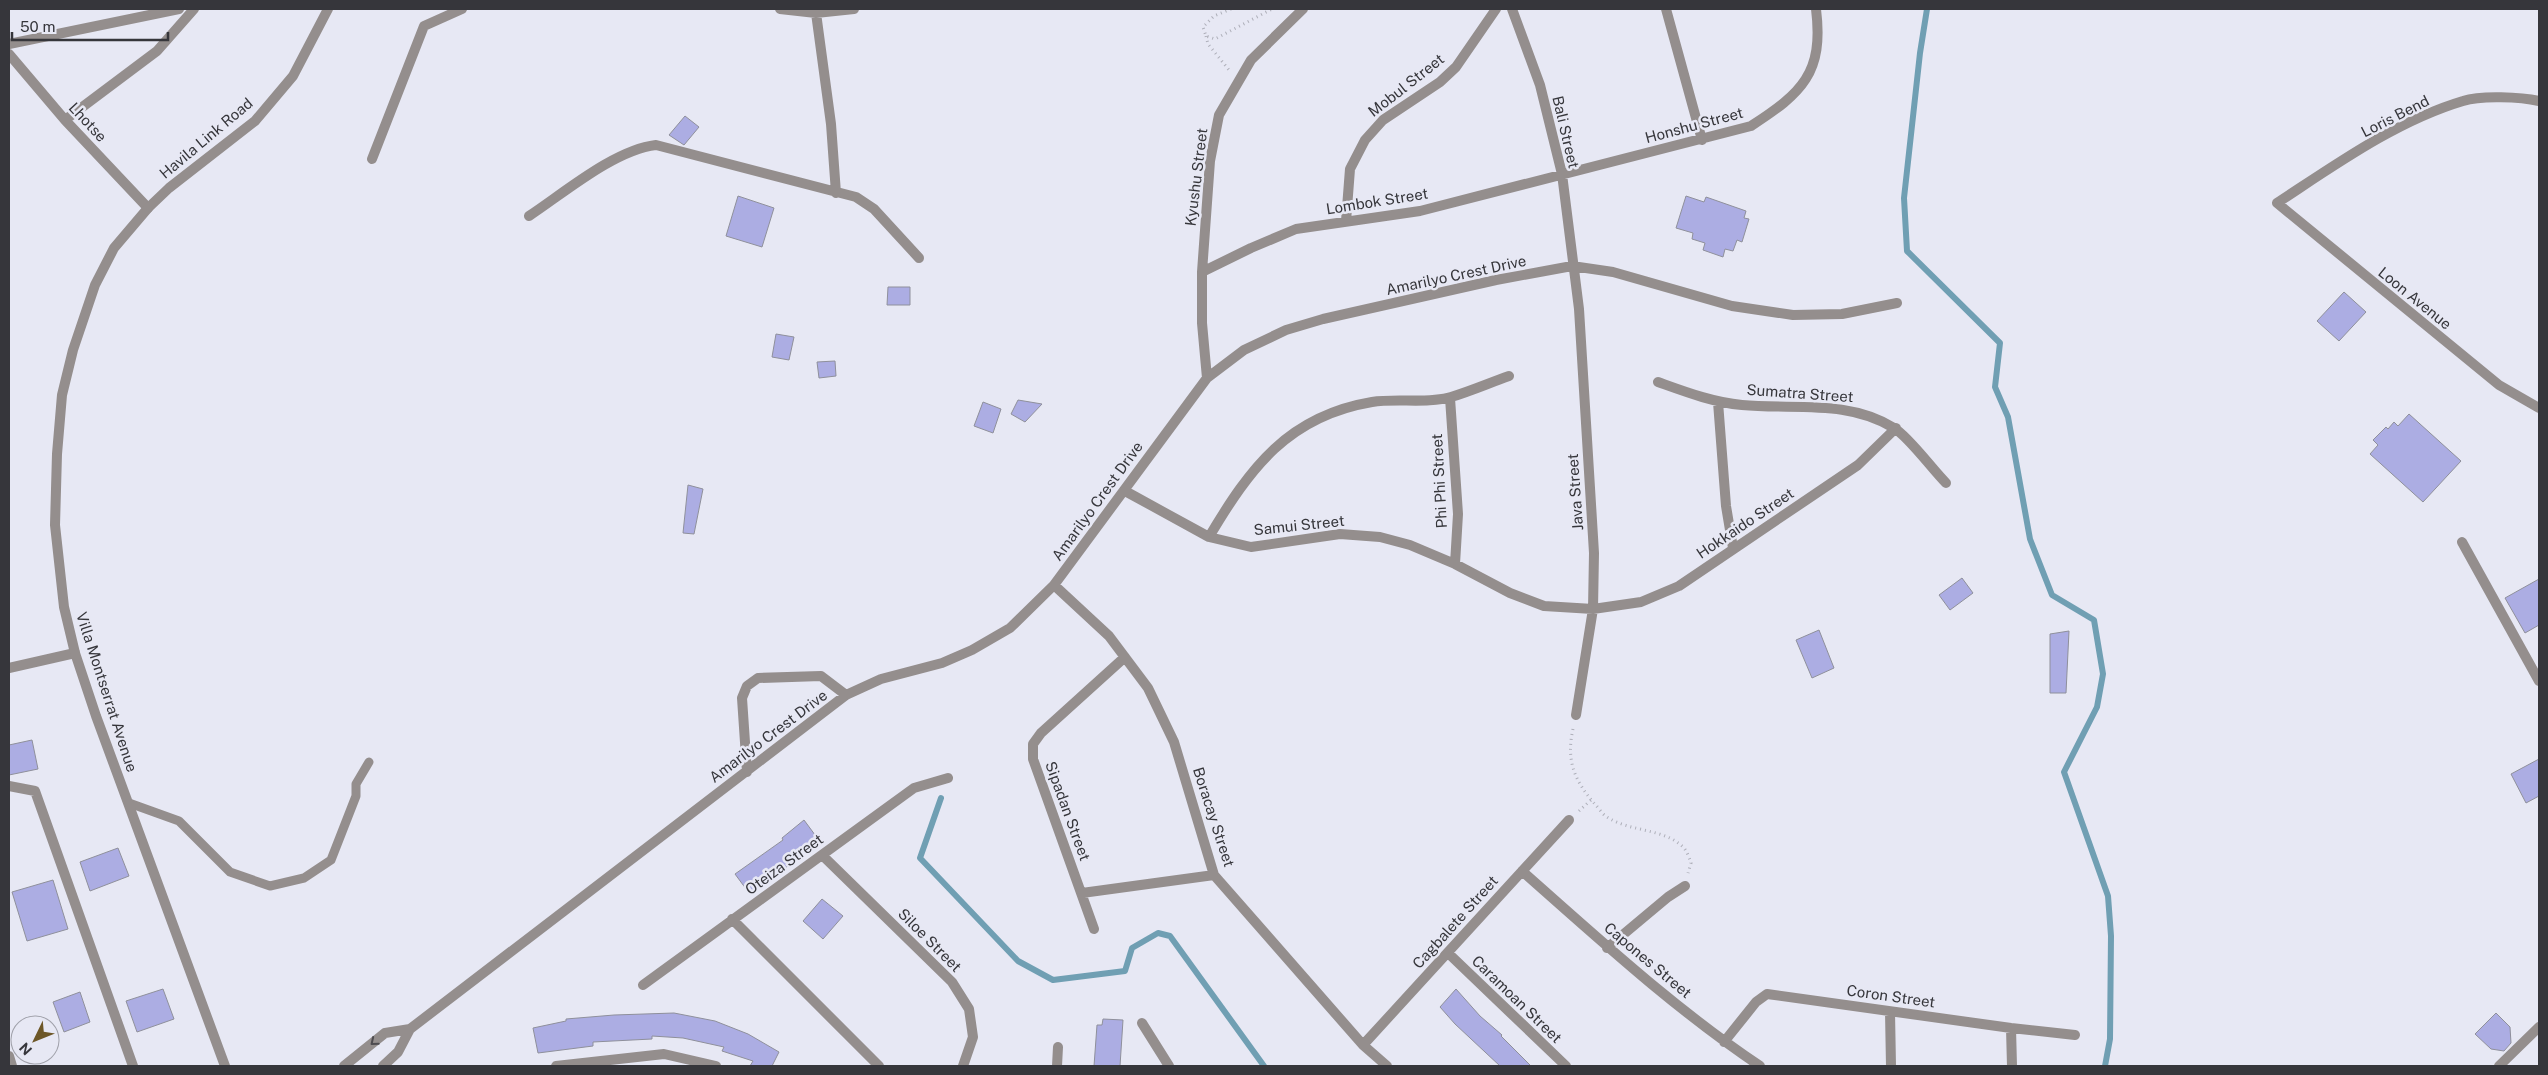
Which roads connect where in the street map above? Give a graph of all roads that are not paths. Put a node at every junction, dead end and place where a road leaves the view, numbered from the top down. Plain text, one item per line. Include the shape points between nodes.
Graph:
1 (179, 9) edge
2 (194, 9) edge
3 (328, 9) edge
4 (462, 9) edge
5 (780, 9) edge
6 (854, 9) edge
7 (1303, 9) edge
8 (1496, 9) edge
9 (1512, 9) edge
10 (1666, 9) edge
11 (1816, 9) edge
12 (816, 13) junction
13 (9, 44) edge
14 (9, 54) edge
15 (2539, 101) edge
16 (65, 120) junction
17 (1702, 140) junction
18 (372, 159) dead end
19 (1562, 174) junction
20 (836, 193) junction
21 (2277, 203) joint
22 (148, 208) junction
23 (529, 216) dead end
24 (1346, 221) junction
25 (919, 258) dead end
26 (1572, 266) junction
27 (1202, 272) junction
28 (95, 285) joint
29 (1897, 303) dead end
30 (1509, 376) dead end
31 (1207, 378) junction
32 (1658, 382) dead end
33 (1450, 398) junction
34 (1718, 402) junction
35 (2539, 408) edge
36 (1896, 428) junction
37 (1946, 483) dead end
38 (1125, 491) junction
39 (1209, 537) junction
40 (2462, 542) dead end
41 (1733, 548) junction
42 (1456, 564) junction
43 (1054, 585) junction
44 (1593, 609) junction
45 (75, 653) junction
46 (1125, 657) junction
47 (9, 668) edge
48 (2539, 682) edge
49 (846, 695) junction
50 (1576, 715) road end
51 (369, 762) dead end
52 (747, 772) junction
53 (948, 778) dead end
54 (9, 786) edge
55 (129, 803) junction
56 (1569, 820) dead end
57 (822, 854) junction
58 (1522, 871) junction
59 (1214, 875) junction
60 (1685, 886) road end
61 (1082, 893) junction
62 (732, 919) junction
63 (1094, 930) dead end
64 (1607, 948) junction
65 (1448, 953) junction
66 (643, 985) dead end
67 (1890, 1012) junction
68 (1142, 1023) dead end
69 (2539, 1027) edge
70 (2011, 1028) junction
71 (410, 1029) junction
72 (2075, 1035) dead end
73 (1724, 1042) junction
74 (1363, 1045) junction
75 (1058, 1047) dead end
76 (9, 1056) edge
77 (12, 1066) edge
78 (133, 1066) edge
79 (225, 1066) edge
80 (344, 1066) edge
81 (383, 1066) edge
82 (556, 1066) edge
83 (716, 1066) edge
84 (879, 1066) edge
85 (962, 1066) edge
86 (1057, 1066) edge
87 (1169, 1066) edge
88 (1387, 1066) edge
89 (1566, 1066) edge
90 (1760, 1066) edge
91 (1891, 1066) edge
92 (2012, 1066) edge
93 (2499, 1066) edge

1 - 13 street
2 - 16 street via 158,50
3 - 22 street, Havila Link Road via 294,76 255,121
4 - 18 street via 424,26
5 - 12 street
6 - 12 street
7 - 27 street, Kyushu Street via 1251,60 1219,116 1210,161
8 - 24 street, Mobul Street via 1456,67 1440,82 1383,120 1365,140 1350,169
9 - 19 street, Bali Street via 1540,85
10 - 17 street
11 - 17 street, Honshu Street via 1819,30 1813,67 1786,104 1752,126
12 - 20 street via 831,124
14 - 16 street, Lhotse
15 - 21 street, Loris Bend via 2522,98 2465,100 2410,122
16 - 22 street, Lhotse
17 - 19 street, Honshu Street
19 - 24 street, Lombok Street via 1420,211
19 - 26 street, Bali Street
20 - 23 street via 656,145 623,154
20 - 25 street via 856,196 874,209
21 - 35 street, Loon Avenue via 2499,385
22 - 28 street, Havila Link Road via 114,248
24 - 27 street, Lombok Street via 1296,229
26 - 29 street, Amarilyo Crest Drive via 1612,272 1732,306 1793,315 1842,314
26 - 31 street, Amarilyo Crest Drive via 1467,286 1286,330 1244,350
26 - 44 street, Java Street via 1579,309 1594,553
27 - 31 street, Kyushu Street
28 - 45 street, Villa Montserrat Avenue via 62,394 57,454 55,525 64,607
30 - 33 street
31 - 38 street, Amarilyo Crest Drive
32 - 34 street, Sumatra Street
33 - 39 street via 1374,402 1336,410 1288,435 1259,463
33 - 42 street, Phi Phi Street via 1458,514
34 - 36 street, Sumatra Street via 1822,407 1865,413
34 - 41 street via 1726,506
36 - 37 street, Sumatra Street
36 - 41 street, Hokkaido Street via 1858,465
38 - 39 street, Samui Street
38 - 43 street, Amarilyo Crest Drive
39 - 42 street, Samui Street via 1252,547 1340,534 1380,537 1410,544
40 - 48 street
41 - 44 street, Hokkaido Street via 1672,589 1641,602
42 - 44 street, Samui Street via 1510,593 1544,606
43 - 46 street, Boracay Street via 1109,636
43 - 49 street, Amarilyo Crest Drive via 1010,628 972,650 942,663 881,679
44 - 50 street, Java Street
45 - 47 street
45 - 55 street, Villa Montserrat Avenue
46 - 59 street, Boracay Street via 1148,688 1174,742
46 - 61 street, Sipadan Street via 1033,744 1033,759
49 - 52 street, Amarilyo Crest Drive
49 - 52 street via 821,676 758,678 747,686 742,698
51 - 55 lane via 356,784 356,796 331,860 304,878 270,886 230,872 179,821
52 - 71 street, Amarilyo Crest Drive
53 - 57 street, Oteiza Street via 914,788
54 - 78 street via 35,792
55 - 79 street, Villa Montserrat Avenue
56 - 58 street, Cagbalete Street
57 - 62 street, Oteiza Street
57 - 85 street, Siloe Street via 952,982 970,1009 973,1037
58 - 64 street, Capones Street
58 - 65 street, Cagbalete Street
59 - 61 street
59 - 74 street, Boracay Street
60 - 64 street
61 - 63 street, Sipadan Street
62 - 66 street, Oteiza Street
62 - 84 street
64 - 73 street, Capones Street
65 - 74 street, Cagbalete Street
65 - 89 street, Caramoan Street
67 - 70 street, Coron Street
67 - 73 street, Coron Street via 1784,994 1766,994
67 - 91 street
68 - 87 street
69 - 93 street
70 - 72 street, Coron Street
70 - 92 street
71 -> 80 street, Amarilyo Crest Drive via 385,1033
71 - 81 street, Amarilyo Crest Drive via 398,1052
73 - 90 street, Capones Street
74 - 88 street, Boracay Street
75 - 86 street
76 - 77 street
82 - 83 street via 664,1054

